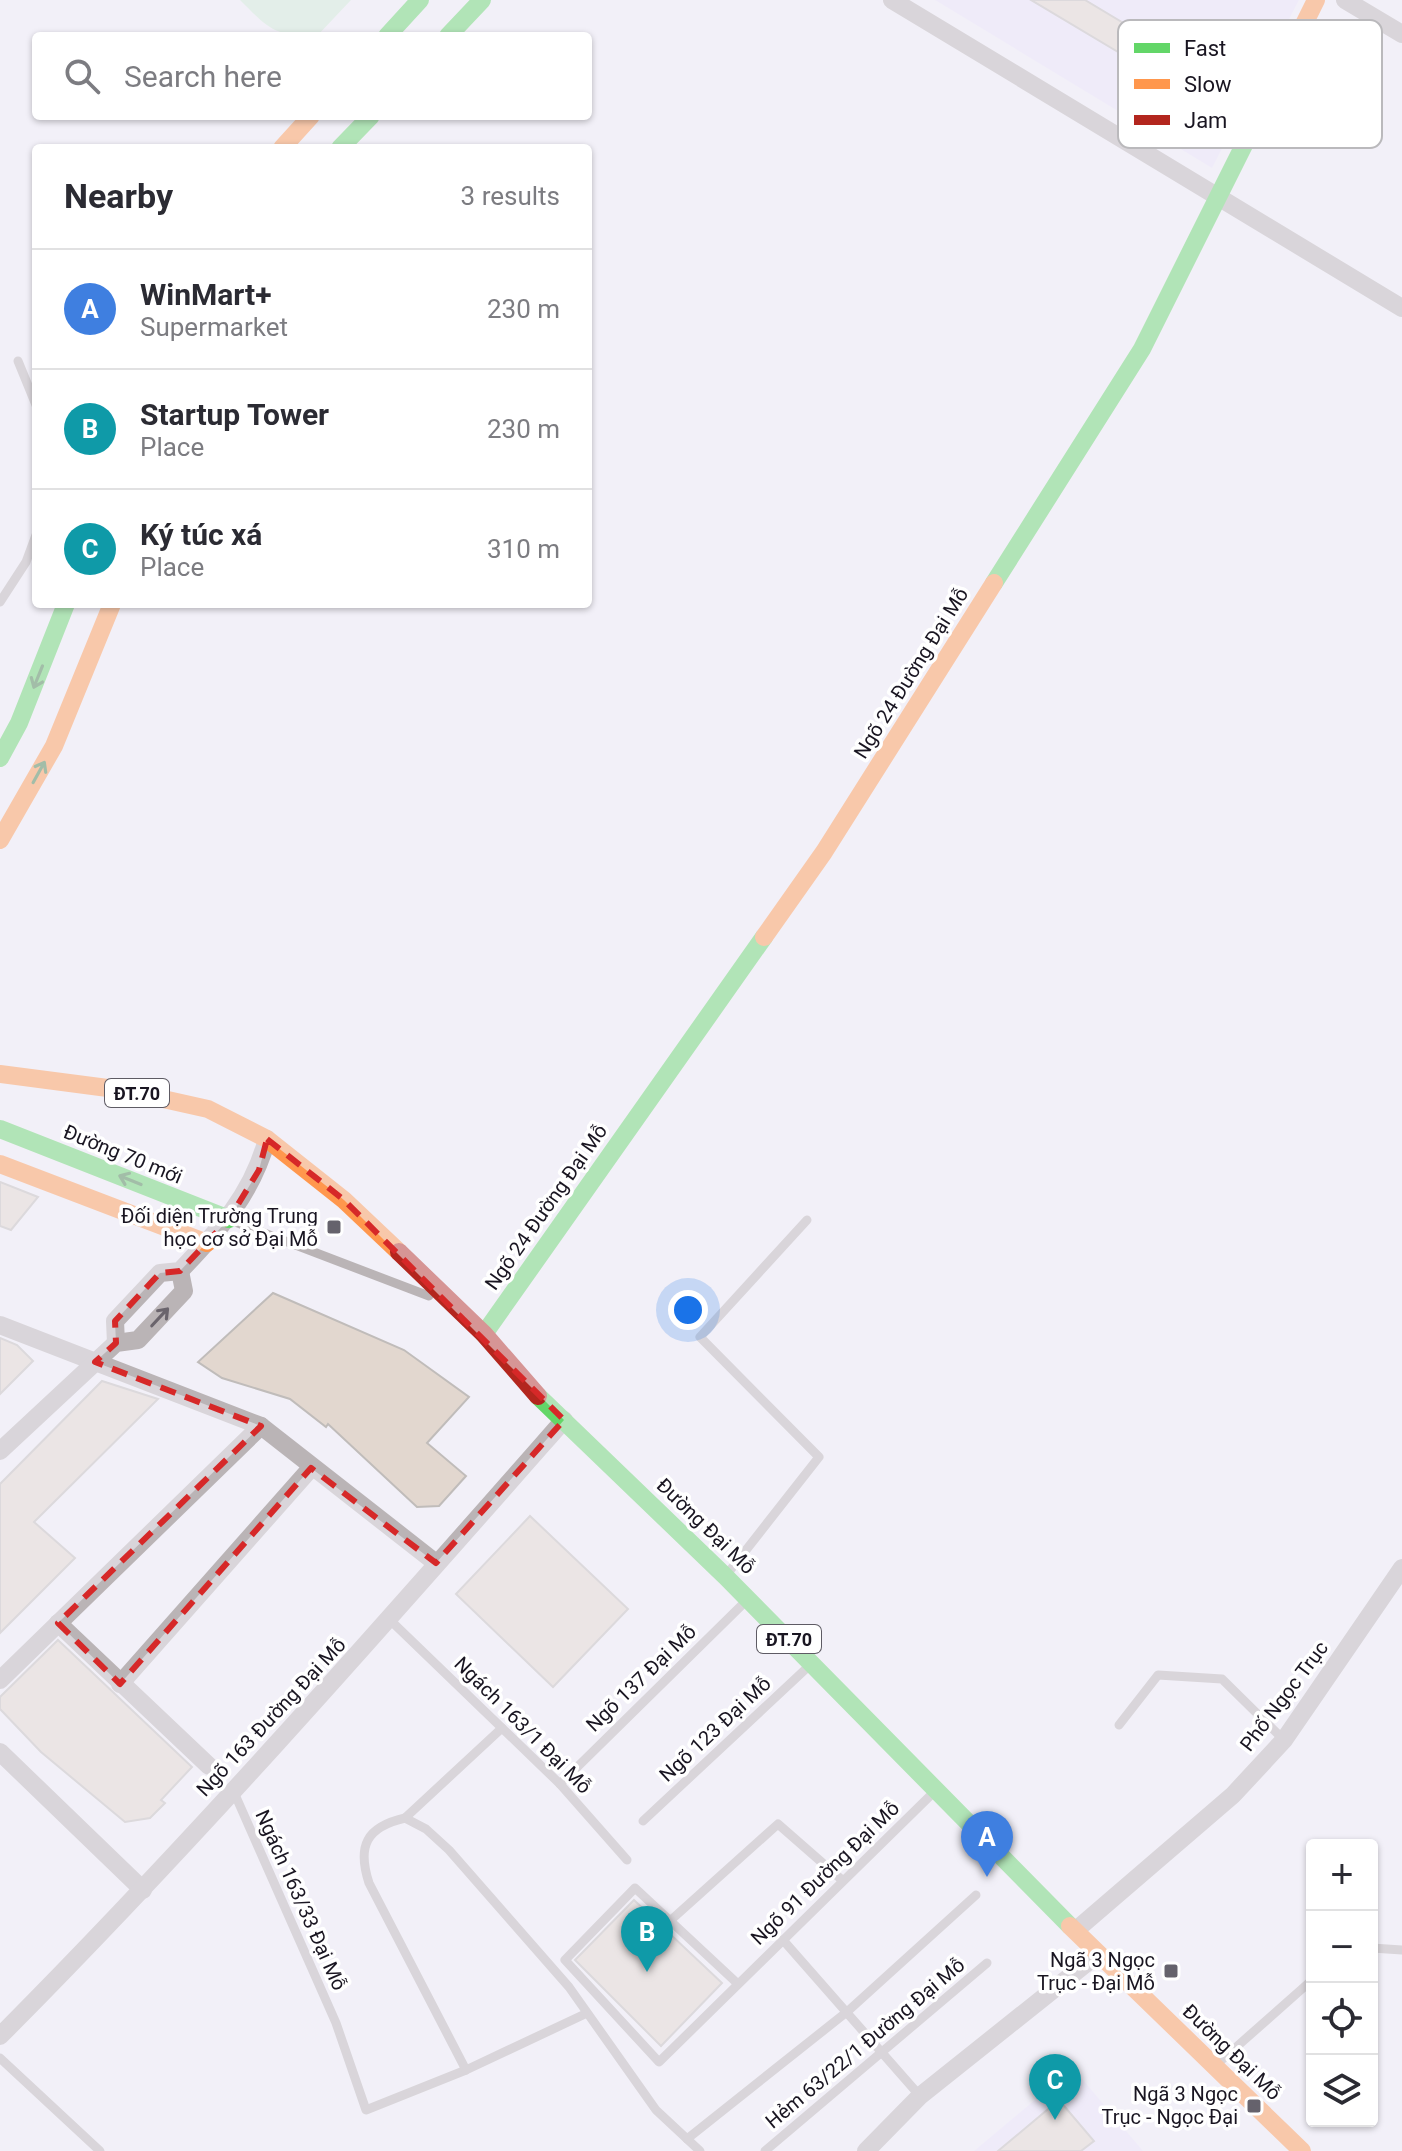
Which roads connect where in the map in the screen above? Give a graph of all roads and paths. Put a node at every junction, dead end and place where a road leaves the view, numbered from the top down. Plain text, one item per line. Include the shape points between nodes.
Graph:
1 (420, 0) edge
2 (482, 0) edge
3 (892, 0) edge
4 (1316, 0) edge
5 (1345, 0) edge
6 (1306, 20) edge
7 (1379, 20) edge
8 (1382, 22) edge
9 (391, 32) edge
10 (452, 32) edge
11 (1402, 34) edge
12 (307, 120) edge
13 (367, 120) edge
14 (1118, 136) edge
15 (286, 144) edge
16 (344, 144) edge
17 (1137, 148) edge
18 (1244, 148) edge
19 (1220, 198) junction
20 (1401, 306) edge
21 (18, 361) dead end
22 (32, 395) edge
23 (32, 546) edge
24 (0, 602) edge
25 (64, 608) edge
26 (110, 608) edge
27 (0, 758) edge
28 (0, 840) edge
29 (0, 1074) edge
30 (0, 1129) edge
31 (267, 1139) junction
32 (0, 1164) edge
33 (229, 1219) junction
34 (807, 1220) dead end
35 (207, 1243) junction
36 (180, 1271) junction
37 (451, 1304) junction
38 (0, 1325) edge
39 (484, 1334) junction
40 (116, 1343) junction
41 (95, 1362) junction
42 (564, 1420) junction
43 (261, 1426) junction
44 (0, 1451) edge
45 (311, 1468) junction
46 (436, 1563) junction
47 (1402, 1568) edge
48 (725, 1576) junction
49 (748, 1599) junction
50 (390, 1620) junction
51 (58, 1623) junction
52 (813, 1663) junction
53 (0, 1680) edge
54 (120, 1684) junction
55 (1119, 1725) dead end
56 (502, 1728) junction
57 (1284, 1740) junction
58 (0, 1752) edge
59 (209, 1766) dead end
60 (560, 1784) junction
61 (938, 1788) junction
62 (233, 1790) junction
63 (405, 1818) junction
64 (643, 1821) dead end
65 (627, 1860) dead end
66 (842, 1880) junction
67 (143, 1890) junction
68 (976, 1895) dead end
69 (671, 1920) junction
70 (1076, 1930) junction
71 (783, 1940) junction
72 (1378, 1948) edge
73 (1402, 1950) edge
74 (1098, 1954) junction
75 (987, 1963) dead end
76 (1309, 1983) edge
77 (738, 1984) junction
78 (848, 2011) junction
79 (585, 2014) junction
80 (0, 2036) edge
81 (884, 2052) junction
82 (0, 2058) edge
83 (1214, 2067) junction
84 (466, 2070) junction
85 (920, 2096) junction
86 (687, 2139) junction
87 (100, 2151) edge
88 (700, 2151) edge
89 (765, 2151) edge
90 (866, 2151) edge
91 (1302, 2151) edge

1 - 9 main road
2 - 10 main road
3 - 14 street
4 - 6 main road, Ngõ 24 Đường Đại Mỗ
5 - 7 street
8 - 11 street
12 - 15 main road
13 - 16 main road
17 - 19 street
18 - 19 main road, Ngõ 24 Đường Đại Mỗ
19 - 20 street
19 - 39 main road, Ngõ 24 Đường Đại Mỗ via 1142,349 824,852
21 - 22 lane
23 - 24 lane
25 -> 27 main road
28 -> 26 main road via 54,746
29 - 31 main road, Đường Đại Mỗ / ĐT.70 via 123,1090 208,1109
33 -> 30 main road, Đường 70 mới
31 - 33 street via 259,1170
31 - 37 main road, Đường Đại Mỗ / ĐT.70 via 344,1200
32 - 35 main road
33 - 35 street
33 - 37 lane
34 - 48 lane via 700,1337 819,1457
35 - 36 street
36 - 40 street via 160,1273 115,1321
40 -> 36 street via 138,1340 184,1291
37 - 39 main road, Đường Đại Mỗ / ĐT.70
38 - 41 street
39 - 42 main road, Đường Đại Mỗ / ĐT.70
40 - 41 street
41 - 43 street
41 - 44 street
42 - 46 street, Ngõ 163 Đường Đại Mỗ
42 - 48 main road, Đường Đại Mỗ / ĐT.70
43 - 45 street
43 - 51 street
45 - 46 street
45 - 54 street
46 - 50 street, Ngõ 163 Đường Đại Mỗ
47 - 57 street, Phố Ngọc Trục
48 - 49 main road, Đường Đại Mỗ / ĐT.70
49 - 52 main road, Đường Đại Mỗ / ĐT.70
49 - 60 lane, Ngõ 137 Đại Mỗ
50 - 56 lane, Ngách 163/1 Đại Mỗ
50 - 62 street, Ngõ 163 Đường Đại Mỗ
51 - 53 street
51 - 54 street
52 - 61 main road, Đường Đại Mỗ / ĐT.70
52 - 64 lane, Ngõ 123 Đại Mỗ
54 - 59 street
55 - 57 lane via 1158,1675 1222,1679
56 - 60 lane, Ngách 163/1 Đại Mỗ
56 - 63 lane
57 - 70 street, Phố Ngọc Trục via 1233,1795
58 - 67 street
60 - 65 lane, Ngách 163/1 Đại Mỗ
61 - 66 lane, Ngõ 91 Đường Đại Mỗ
61 - 70 main road, Đường Đại Mỗ / ĐT.70
62 - 67 street, Ngõ 163 Đường Đại Mỗ
62 - 84 lane, Ngách 163/33 Đại Mỗ via 336,2023 366,2110
63 - 79 lane via 449,1850 569,1987
63 - 84 lane via 381,1823 366,1841 362,1862
66 - 69 lane via 778,1824
66 - 71 lane, Ngõ 91 Đường Đại Mỗ
67 - 80 street, Ngõ 163 Đường Đại Mỗ
68 - 78 lane
69 - 77 lane
69 - 77 lane, Ngõ 91 Đường Đại Mỗ via 635,1888 565,1960 659,2062
70 - 74 main road, Đường Đại Mỗ / ĐT.70
71 - 77 lane, Ngõ 91 Đường Đại Mỗ
71 - 78 lane
72 - 73 lane
74 - 83 main road, Đường Đại Mỗ / ĐT.70
74 - 85 street
75 - 81 lane, Hẻm 63/22/1 Đường Đại Mỗ
76 - 83 lane
78 - 81 lane
78 - 86 lane
79 - 84 lane
79 - 86 lane via 656,2110
81 - 85 lane
81 - 89 lane, Hẻm 63/22/1 Đường Đại Mỗ
82 - 87 lane
83 - 91 main road, Đường Đại Mỗ / ĐT.70
85 - 90 street
86 - 88 lane

